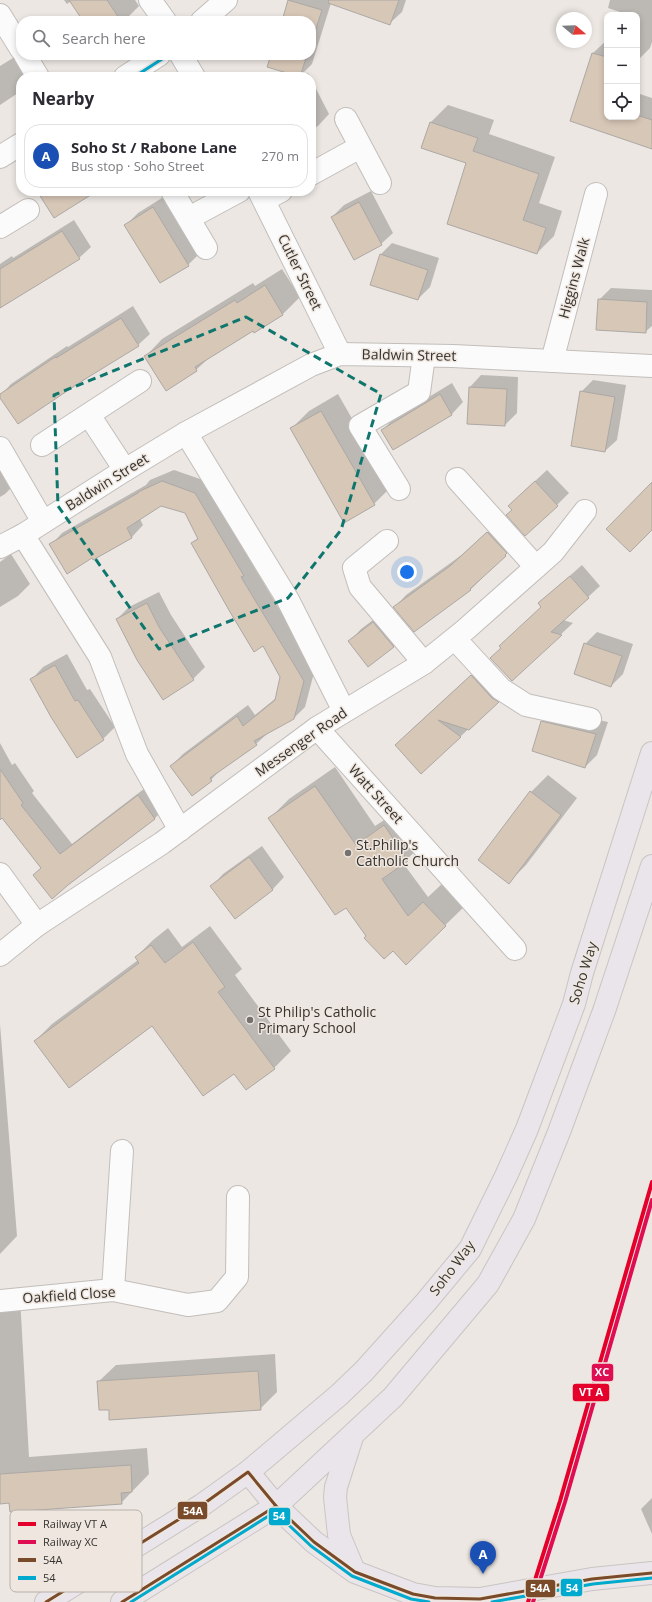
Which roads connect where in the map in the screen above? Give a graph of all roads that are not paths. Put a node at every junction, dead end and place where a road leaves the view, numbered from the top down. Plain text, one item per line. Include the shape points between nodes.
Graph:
1 (150, 0) edge
2 (226, 0) edge
3 (0, 15) edge
4 (161, 16) edge
5 (208, 16) edge
6 (16, 41) edge
7 (28, 60) edge
8 (151, 60) edge
9 (184, 60) edge
10 (35, 72) edge
11 (133, 72) edge
12 (191, 72) edge
13 (346, 119) dead end
14 (16, 147) edge
15 (360, 147) junction
16 (0, 157) edge
17 (316, 171) edge
18 (380, 183) dead end
19 (596, 194) dead end
20 (175, 196) edge
21 (231, 196) edge
22 (269, 196) edge
23 (28, 210) dead end
24 (189, 218) junction
25 (0, 227) edge
26 (206, 248) dead end
27 (340, 354) junction
28 (424, 356) junction
29 (552, 361) junction
30 (652, 366) edge
31 (140, 382) dead end
32 (89, 415) junction
33 (186, 433) junction
34 (42, 445) dead end
35 (0, 448) edge
36 (125, 470) junction
37 (458, 479) dead end
38 (399, 490) dead end
39 (585, 511) dead end
40 (47, 520) junction
41 (23, 535) junction
42 (387, 540) dead end
43 (0, 547) edge
44 (536, 567) junction
45 (455, 638) junction
46 (424, 663) junction
47 (344, 711) junction
48 (590, 719) dead end
49 (317, 728) junction
50 (652, 753) edge
51 (180, 830) junction
52 (652, 866) edge
53 (0, 874) edge
54 (37, 925) junction
55 (515, 949) dead end
56 (0, 954) edge
57 (122, 1151) dead end
58 (238, 1197) dead end
59 (113, 1290) junction
60 (0, 1301) edge
61 (352, 1436) junction
62 (248, 1472) junction
63 (276, 1506) junction
64 (142, 1542) edge
65 (355, 1572) junction
66 (652, 1573) edge
67 (142, 1590) edge
68 (62, 1592) edge
69 (138, 1592) edge
70 (399, 1596) edge
71 (46, 1602) edge
72 (122, 1602) edge

1 - 4 street
2 - 5 street
3 - 6 street
7 - 10 street
8 - 11 street
9 - 12 street
13 - 15 street
14 - 16 street
15 - 17 street
15 - 18 street
19 - 29 street, Higgins Walk
20 - 24 street
21 - 24 street
22 - 27 street, Cutler Street
23 - 25 street
24 - 26 street
27 - 28 street, Baldwin Street
27 - 33 street, Baldwin Street via 311,365
28 - 29 street, Baldwin Street
28 - 38 street via 419,392 360,426
29 - 30 street, Baldwin Street
31 - 32 street
32 - 34 street
32 - 36 street
33 - 36 street, Baldwin Street
33 - 47 street via 288,600
35 - 40 street
36 - 40 street, Baldwin Street
37 - 44 street
39 - 44 street, Messenger Road via 553,552
40 - 41 street, Baldwin Street
41 - 43 street, Baldwin Street
41 - 51 street via 100,657 137,754
42 - 46 street via 354,568 360,587
44 - 45 street, Messenger Road
45 - 46 street, Messenger Road
45 - 48 street via 500,690 526,705
46 - 47 street, Messenger Road
47 - 49 street, Messenger Road
49 - 51 street, Messenger Road
49 - 55 street, Watt Street
50 - 62 main road, Soho Way via 571,1011 527,1129 470,1249 364,1371
51 - 54 street, Messenger Road
52 - 61 main road via 604,1011 524,1218 488,1284 393,1397
53 - 54 street
54 - 56 street, Messenger Road
57 - 59 street
58 - 59 street, Oakfield Close via 237,1277 217,1301 188,1305
59 - 60 street, Oakfield Close
61 - 63 main road
61 - 65 main road via 336,1487 336,1497 339,1535
62 - 63 main road
62 - 64 main road, Soho Way via 202,1505
63 - 65 main road via 314,1542
63 - 67 main road
65 - 70 main road
66 - 70 main road via 592,1579 480,1599 435,1598 413,1594
68 - 71 main road, Soho Way
69 - 72 main road

